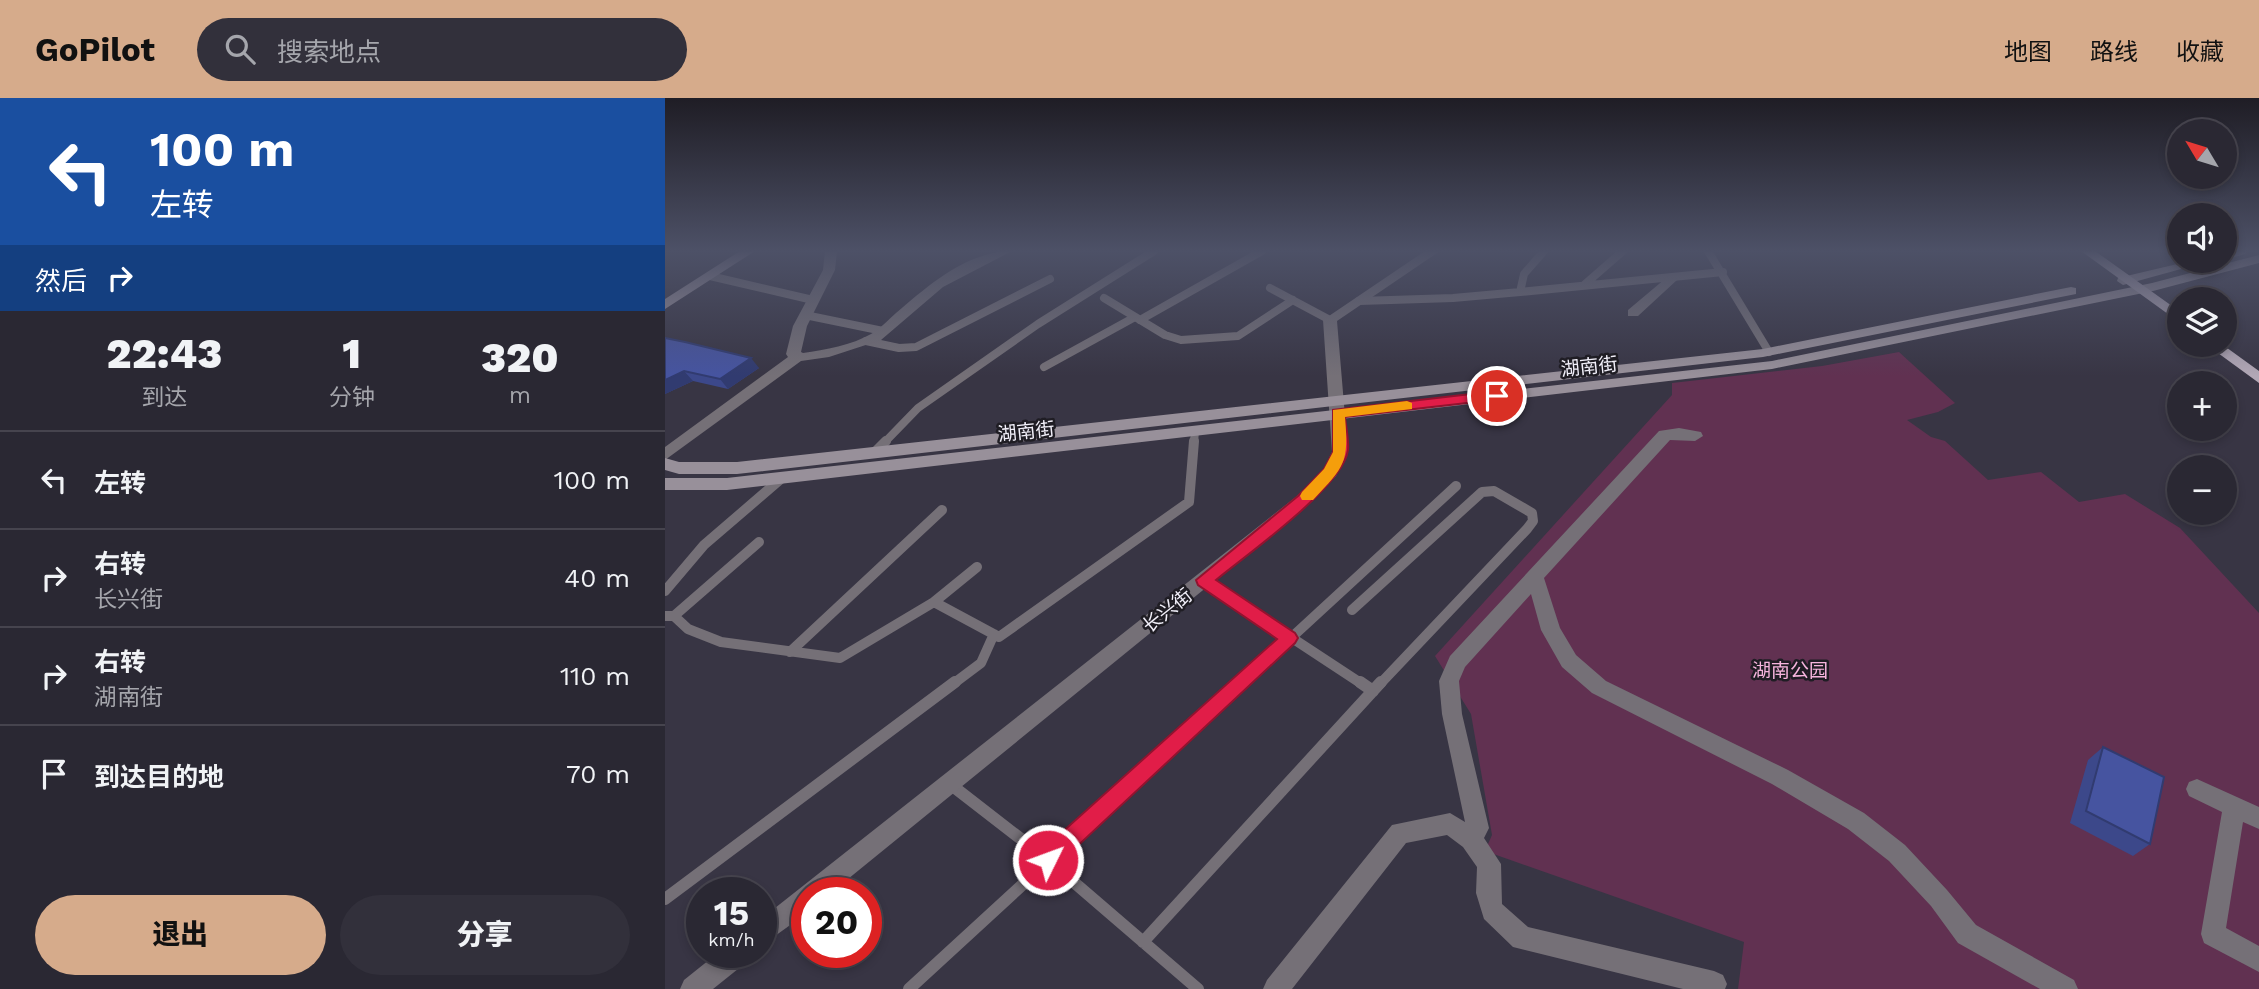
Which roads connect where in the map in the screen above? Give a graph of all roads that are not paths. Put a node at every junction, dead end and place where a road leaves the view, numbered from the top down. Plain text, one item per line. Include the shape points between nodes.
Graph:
1 (684, 293) edge
2 (781, 293) edge
3 (817, 293) edge
4 (928, 293) edge
5 (1024, 293) edge
6 (1088, 293) edge
7 (1184, 293) edge
8 (1279, 293) edge
9 (1372, 293) edge
10 (1514, 293) edge
11 (1655, 293) edge
12 (1735, 293) edge
13 (2093, 293) edge
14 (2101, 293) edge
15 (2150, 293) edge
16 (1104, 298) dead end
17 (813, 300) junction
18 (1293, 300) junction
19 (1359, 301) junction
20 (665, 305) edge
21 (2167, 308) edge
22 (1633, 313) dead end
23 (805, 315) junction
24 (1137, 318) junction
25 (1330, 320) junction
26 (883, 331) junction
27 (866, 341) junction
28 (2237, 349) edge
29 (1769, 352) junction
30 (798, 356) junction
31 (2230, 357) edge
32 (2259, 365) edge
33 (1044, 367) dead end
34 (2259, 378) edge
35 (1337, 407) junction
36 (1195, 431) junction
37 (1695, 436) dead end
38 (874, 453) junction
39 (665, 455) edge
40 (665, 464) edge
41 (783, 478) junction
42 (665, 484) edge
43 (1456, 486) dead end
44 (942, 510) dead end
45 (759, 542) dead end
46 (977, 566) dead end
47 (1535, 577) junction
48 (1204, 580) junction
49 (665, 591) edge
50 (934, 602) junction
51 (1352, 610) dead end
52 (670, 616) edge
53 (995, 634) junction
54 (1289, 638) junction
55 (790, 652) junction
56 (1373, 691) junction
57 (950, 784) junction
58 (2197, 789) dead end
59 (2234, 806) junction
60 (2259, 818) edge
61 (1471, 839) junction
62 (1048, 860) junction
63 (833, 877) edge
64 (665, 899) edge
65 (791, 911) edge
66 (777, 921) edge
67 (1143, 942) junction
68 (2259, 960) edge
69 (719, 968) edge
70 (1714, 984) dead end
71 (693, 989) edge
72 (909, 989) edge
73 (1198, 989) edge
74 (1276, 989) edge
75 (2065, 989) edge

1 - 20 main road
2 - 17 lane
3 - 17 street
4 - 26 street
5 - 27 lane via 916,348
6 - 38 lane via 918,408
7 - 24 lane
8 - 18 lane
9 - 19 street
10 - 19 lane
11 - 22 street
12 - 29 lane
13 - 29 main road, 湖南街
14 - 35 main road, 湖南街 via 1772,365
15 - 21 main road
16 - 24 lane
17 - 23 street
18 - 24 lane via 1238,336 1181,340
18 - 25 lane
19 - 25 street
23 - 26 lane
23 - 30 street via 793,354
24 - 33 lane
25 - 35 street, 长兴街
26 - 27 street
27 - 30 street via 824,354
28 - 32 main road
29 - 35 main road, 湖南街
30 - 39 street
31 - 34 main road
35 - 36 main road, 湖南街
35 - 38 main road, 湖南街
35 - 48 street, 长兴街 via 1341,452 1330,472 1303,500
36 - 41 main road, 湖南街
36 - 53 lane via 1189,502 999,637
37 - 47 street via 1665,435
38 - 40 main road, 湖南街 via 737,468
41 - 42 main road, 湖南街
41 - 49 lane via 718,533
43 - 54 lane
44 - 55 lane
45 - 52 lane
46 - 50 lane
47 - 61 street via 1457,662 1449,681 1451,714 1478,828
47 - 75 street via 1551,630 1569,661 1599,687 1780,777 1856,821 1897,853 1966,934
48 - 54 lane
48 - 57 street, 长兴街
50 - 53 lane
50 - 55 lane via 840,658
51 - 56 lane via 1482,492 1494,491 1532,513 1527,529
52 - 55 lane via 721,642
53 - 64 lane via 981,663
54 - 56 lane
54 - 62 lane
56 - 67 lane
57 - 62 lane
57 - 63 street, 长兴街
58 - 59 street
59 - 60 street
59 - 68 street via 2213,934
61 - 70 street via 1489,864 1492,911 1522,938
61 - 74 street via 1450,824 1401,833
62 - 67 lane
62 - 72 lane
65 - 66 street
67 - 73 lane
69 - 71 street

